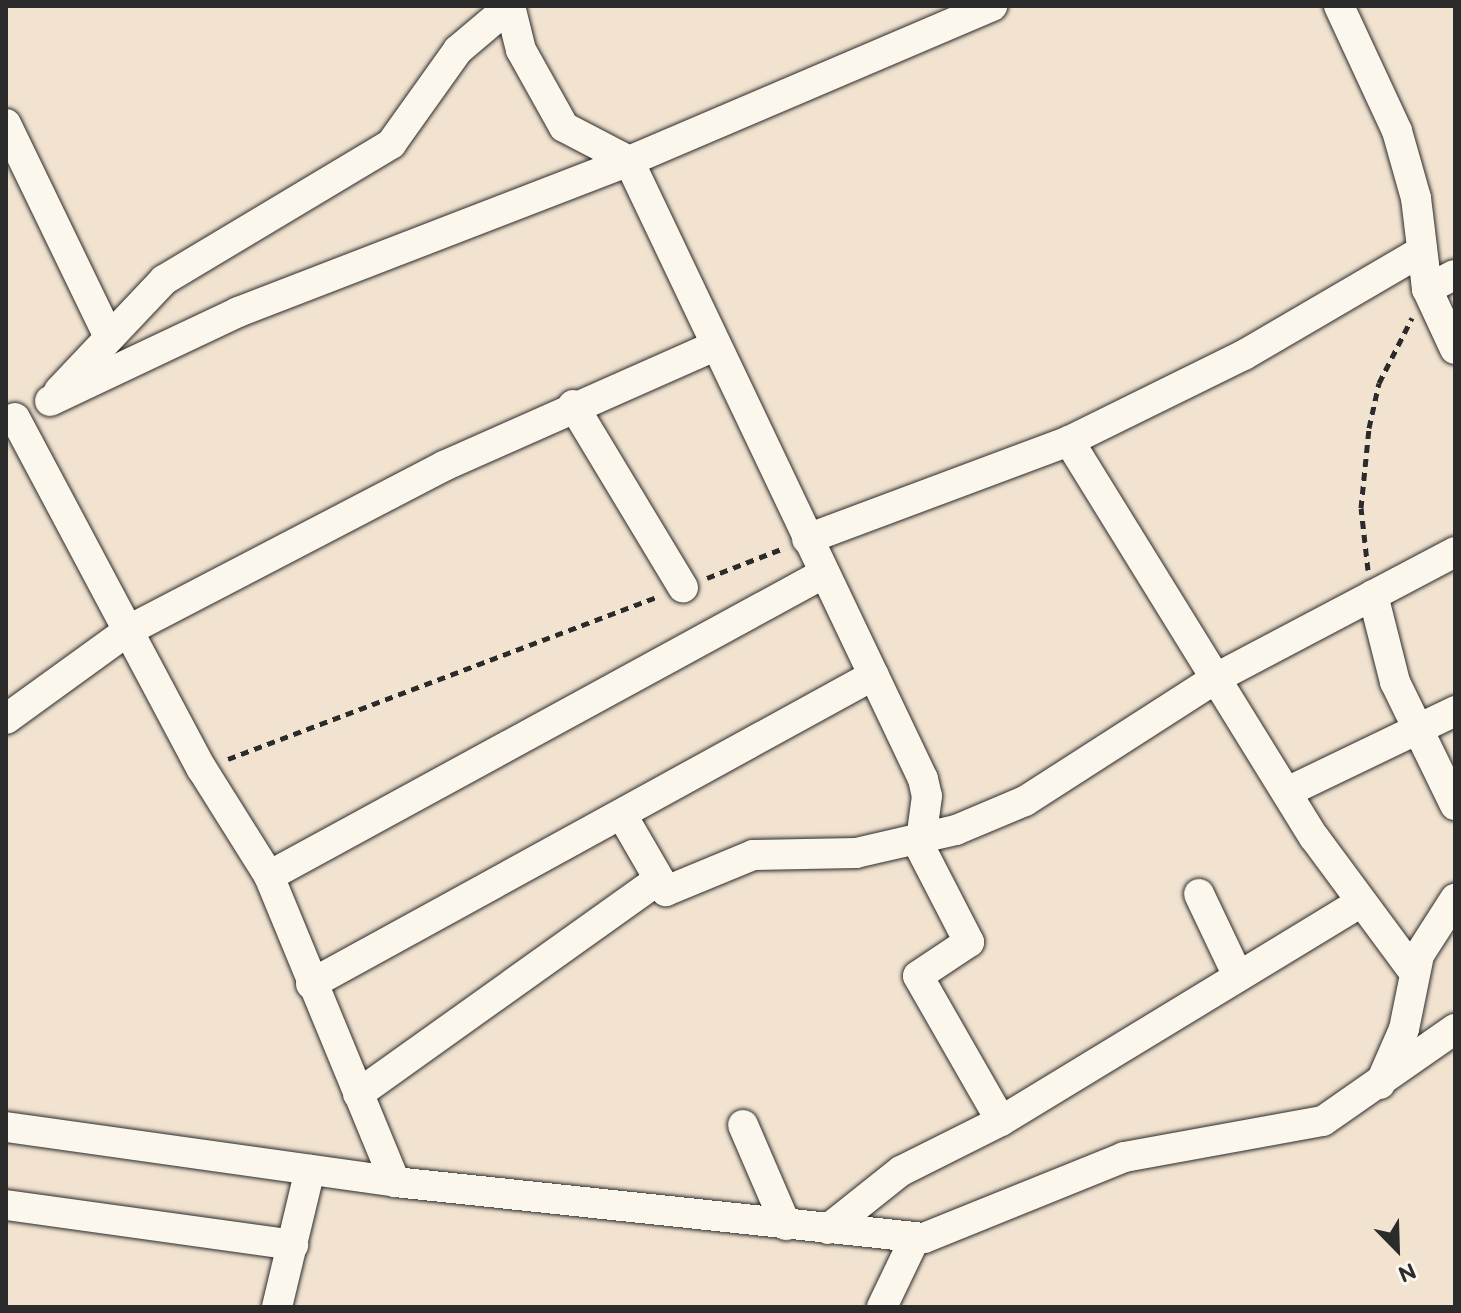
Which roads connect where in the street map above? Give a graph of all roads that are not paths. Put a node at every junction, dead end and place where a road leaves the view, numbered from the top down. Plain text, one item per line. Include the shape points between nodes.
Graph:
1 (510, 6) edge
2 (992, 6) edge
3 (1339, 6) edge
4 (6, 124) edge
5 (629, 161) junction
6 (1420, 252) junction
7 (1455, 275) edge
8 (1427, 289) junction
9 (108, 335) junction
10 (713, 347) junction
11 (1455, 349) edge
12 (50, 401) junction
13 (573, 405) junction
14 (10, 420) edge
15 (1069, 441) junction
16 (807, 539) junction
17 (1455, 552) edge
18 (821, 575) junction
19 (683, 587) road end
20 (1373, 595) junction
21 (129, 630) junction
22 (874, 675) junction
23 (1218, 677) junction
24 (1455, 711) edge
25 (6, 719) edge
26 (1417, 727) junction
27 (1287, 792) junction
28 (1455, 805) edge
29 (622, 815) junction
30 (918, 839) junction
31 (269, 876) junction
32 (658, 880) junction
33 (1199, 894) dead end
34 (1455, 899) edge
35 (1359, 903) junction
36 (1413, 971) junction
37 (1238, 976) junction
38 (311, 984) junction
39 (1455, 1029) edge
40 (1379, 1086) junction
41 (358, 1094) junction
42 (1001, 1121) junction
43 (743, 1125) dead end
44 (6, 1127) edge
45 (310, 1170) junction
46 (395, 1182) junction
47 (13, 1213) edge
48 (786, 1225) junction
49 (828, 1229) junction
50 (915, 1238) junction
51 (293, 1245) junction
52 (277, 1307) edge
53 (882, 1307) edge

1 - 5 street via 521,50 564,127
1 - 9 street via 458,50 391,144 164,280
2 - 5 street
3 - 6 street via 1397,131 1416,198
4 - 9 street
5 - 10 street
5 - 12 street via 238,312
6 - 8 street
6 - 15 street via 1244,355
7 - 8 street
8 - 11 street
9 - 12 street
10 - 13 street
10 - 16 street
12 - 14 street
13 - 19 street
13 - 21 street
14 - 21 street
15 - 16 street
15 - 23 street
16 - 18 street
17 - 20 street
18 - 22 street
18 - 31 street
20 - 23 street
20 - 26 street via 1390,670
21 - 25 street
21 - 31 street via 202,769
22 - 29 street
22 - 30 street via 923,779 927,796
23 - 27 street
23 - 30 street via 1025,801
24 - 26 street
26 - 27 street
26 - 28 street
27 - 35 street
29 - 32 street
29 - 38 street
30 - 32 street via 856,853 753,855 671,891
30 - 42 street via 969,942 918,976
31 - 38 street
32 - 41 street
33 - 37 street
34 - 36 street via 1427,938
35 - 36 street
35 - 37 street
36 - 40 street via 1404,1029
37 - 42 street
38 - 41 street
39 - 40 street
40 - 50 street via 1301,1128 1148,1150 1094,1167 957,1230
41 - 46 street
42 - 49 street via 901,1171
43 - 48 street
44 - 45 street
45 - 46 street
45 - 51 street
46 - 48 street
47 - 51 street
48 - 49 street
49 - 50 street
50 - 53 street
51 - 52 street

